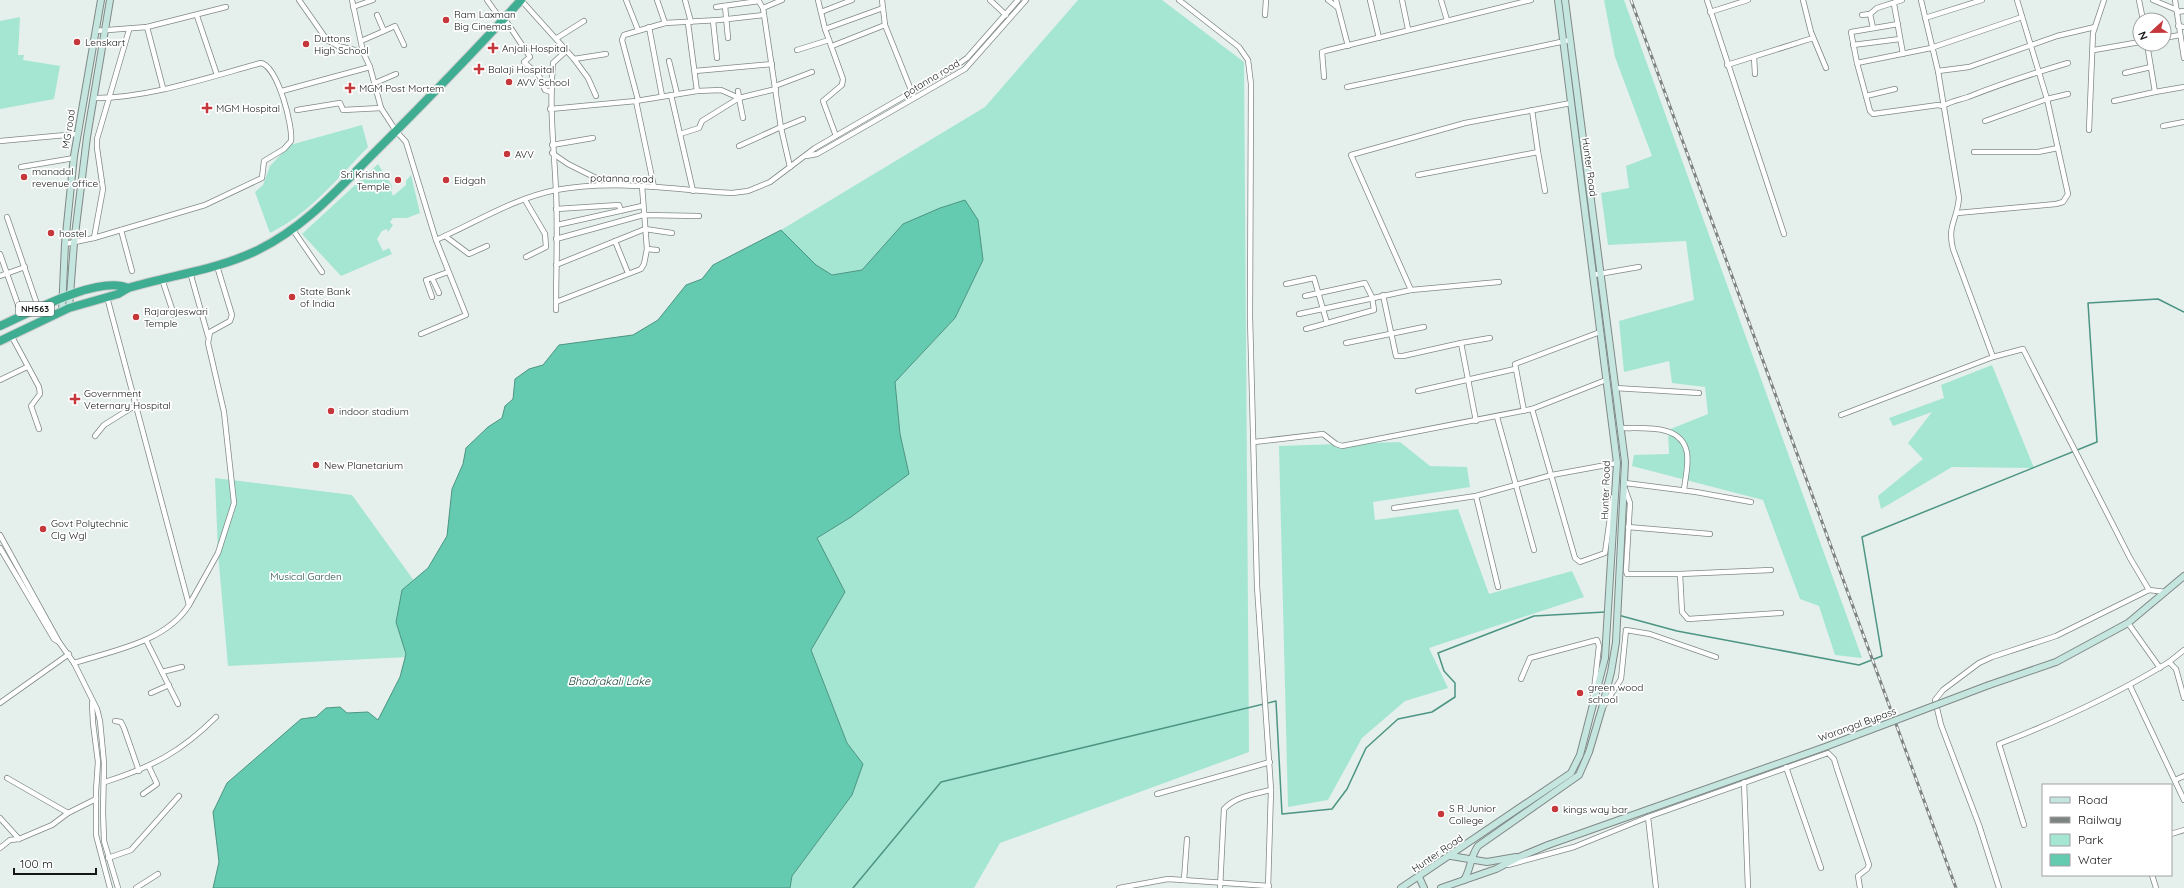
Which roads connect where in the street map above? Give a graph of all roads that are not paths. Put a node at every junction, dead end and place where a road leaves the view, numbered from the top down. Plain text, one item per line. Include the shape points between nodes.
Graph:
1 (101, 0) edge
2 (110, 0) edge
3 (299, 0) edge
4 (352, 0) edge
5 (373, 0) edge
6 (488, 0) edge
7 (520, 0) edge
8 (626, 0) edge
9 (657, 0) edge
10 (685, 0) edge
11 (759, 0) edge
12 (782, 0) edge
13 (818, 0) edge
14 (852, 0) edge
15 (882, 0) edge
16 (990, 0) edge
17 (1018, 0) edge
18 (1026, 0) edge
19 (1179, 0) edge
20 (1266, 0) edge
21 (1328, 0) edge
22 (1336, 0) edge
23 (1370, 0) edge
24 (1402, 0) edge
25 (1441, 0) edge
26 (1531, 0) edge
27 (1558, 0) edge
28 (1565, 0) edge
29 (1707, 0) edge
30 (1748, 0) edge
31 (1803, 0) edge
32 (1902, 0) edge
33 (1921, 0) edge
34 (1982, 0) edge
35 (2017, 0) edge
36 (2104, 0) edge
37 (2139, 0) edge
38 (2154, 0) edge
39 (2175, 0) edge
40 (1520, 1) edge
41 (1894, 4) junction
42 (725, 6) junction
43 (226, 7) dead end
44 (353, 7) junction
45 (716, 7) dead end
46 (1337, 7) junction
47 (763, 8) junction
48 (883, 8) junction
49 (2177, 11) junction
50 (2184, 11) edge
51 (821, 12) junction
52 (1710, 12) junction
53 (2141, 12) edge
54 (1870, 14) junction
55 (764, 15) junction
56 (1006, 15) junction
57 (1265, 15) dead end
58 (197, 16) junction
59 (377, 16) dead end
60 (1862, 16) dead end
61 (1925, 18) junction
62 (2022, 18) junction
63 (726, 19) junction
64 (503, 20) junction
65 (714, 20) junction
66 (1447, 20) junction
67 (584, 21) dead end
68 (690, 22) junction
69 (665, 23) junction
70 (1898, 24) junction
71 (885, 25) junction
72 (2178, 26) junction
73 (2184, 26) edge
74 (649, 27) junction
75 (2095, 27) junction
76 (147, 28) junction
77 (1873, 28) junction
78 (826, 29) junction
79 (1408, 29) junction
80 (129, 30) junction
81 (638, 30) junction
82 (95, 31) junction
83 (105, 31) junction
84 (384, 31) junction
85 (2180, 35) junction
86 (2172, 36) edge
87 (557, 38) junction
88 (728, 38) dead end
89 (1378, 38) junction
90 (1813, 38) junction
91 (1900, 39) junction
92 (829, 40) junction
93 (1570, 40) junction
94 (361, 41) junction
95 (1563, 42) junction
96 (2132, 43) edge
97 (404, 45) dead end
98 (1853, 45) junction
99 (832, 46) junction
100 (1348, 46) junction
101 (2031, 46) junction
102 (1931, 48) junction
103 (797, 50) dead end
104 (2094, 50) junction
105 (566, 51) junction
106 (363, 52) junction
107 (2148, 52) edge
108 (606, 54) dead end
109 (1904, 54) junction
110 (1754, 57) junction
111 (717, 58) dead end
112 (2184, 58) edge
113 (574, 59) junction
114 (669, 61) dead end
115 (1856, 63) junction
116 (2068, 63) dead end
117 (772, 64) junction
118 (1727, 65) junction
119 (370, 67) junction
120 (2151, 67) junction
121 (1826, 68) dead end
122 (1938, 71) junction
123 (695, 72) junction
124 (812, 72) dead end
125 (2038, 72) junction
126 (2125, 73) dead end
127 (396, 74) dead end
128 (1755, 74) dead end
129 (217, 75) junction
130 (1324, 77) dead end
131 (375, 83) junction
132 (1347, 87) dead end
133 (2184, 87) edge
134 (163, 88) junction
135 (775, 88) junction
136 (1896, 88) dead end
137 (282, 91) junction
138 (697, 91) junction
139 (738, 91) dead end
140 (551, 92) junction
141 (912, 92) junction
142 (2155, 92) junction
143 (677, 94) junction
144 (2068, 94) dead end
145 (671, 95) junction
146 (596, 96) dead end
147 (662, 96) junction
148 (1866, 96) junction
149 (93, 98) junction
150 (109, 98) junction
151 (739, 98) junction
152 (915, 98) junction
153 (2047, 98) junction
154 (637, 100) junction
155 (2114, 102) dead end
156 (1571, 103) junction
157 (1943, 106) junction
158 (381, 108) junction
159 (550, 109) junction
160 (298, 110) dead end
161 (1532, 110) junction
162 (743, 118) dead end
163 (803, 119) dead end
164 (1985, 121) dead end
165 (2184, 122) edge
166 (2163, 126) dead end
167 (781, 128) junction
168 (2089, 130) dead end
169 (396, 131) junction
170 (77, 134) junction
171 (680, 134) junction
172 (836, 136) junction
173 (593, 138) dead end
174 (0, 141) edge
175 (552, 145) junction
176 (738, 146) dead end
177 (2058, 148) junction
178 (1538, 152) junction
179 (1974, 152) dead end
180 (552, 153) junction
181 (804, 156) junction
182 (74, 158) junction
183 (790, 166) junction
184 (21, 167) dead end
185 (1418, 175) dead end
186 (600, 185) junction
187 (642, 186) junction
188 (654, 187) junction
189 (556, 190) junction
190 (693, 191) junction
191 (1545, 191) dead end
192 (525, 200) junction
193 (642, 206) junction
194 (556, 209) junction
195 (621, 211) junction
196 (1957, 213) junction
197 (643, 215) junction
198 (699, 216) dead end
199 (7, 217) dead end
200 (556, 225) junction
201 (645, 229) junction
202 (121, 230) junction
203 (293, 230) junction
204 (672, 233) dead end
205 (1784, 234) dead end
206 (445, 236) junction
207 (94, 238) junction
208 (556, 239) junction
209 (436, 240) junction
210 (615, 241) junction
211 (65, 244) junction
212 (74, 244) junction
213 (487, 246) dead end
214 (647, 249) junction
215 (657, 250) dead end
216 (0, 254) edge
217 (526, 257) dead end
218 (556, 265) junction
219 (217, 266) junction
220 (25, 267) junction
221 (1639, 267) dead end
222 (132, 272) dead end
223 (190, 272) junction
224 (322, 272) dead end
225 (448, 272) junction
226 (7, 273) junction
227 (628, 273) junction
228 (1600, 274) junction
229 (1593, 275) junction
230 (0, 276) edge
231 (432, 278) junction
232 (162, 279) junction
233 (1499, 282) dead end
234 (1286, 284) dead end
235 (128, 288) junction
236 (1411, 290) junction
237 (439, 293) dead end
238 (1320, 293) junction
239 (1383, 295) junction
240 (66, 296) junction
241 (432, 296) dead end
242 (1304, 296) dead end
243 (107, 297) junction
244 (1372, 297) junction
245 (556, 302) junction
246 (38, 307) junction
247 (1323, 308) junction
248 (65, 310) junction
249 (556, 310) dead end
250 (1299, 314) dead end
251 (22, 316) junction
252 (174, 316) dead end
253 (1327, 323) junction
254 (0, 326) edge
255 (1424, 327) dead end
256 (1306, 328) dead end
257 (1600, 332) junction
258 (1390, 333) junction
259 (421, 334) dead end
260 (11, 335) junction
261 (208, 336) junction
262 (1490, 338) dead end
263 (0, 341) edge
264 (1461, 342) junction
265 (1346, 343) dead end
266 (1993, 357) junction
267 (28, 367) junction
268 (1516, 369) junction
269 (0, 380) edge
270 (1468, 380) junction
271 (1606, 380) junction
272 (1615, 388) junction
273 (1418, 391) dead end
274 (1699, 393) dead end
275 (136, 405) junction
276 (1532, 409) junction
277 (1524, 411) junction
278 (1841, 415) dead end
279 (1497, 417) junction
280 (1476, 421) junction
281 (1621, 428) junction
282 (39, 429) dead end
283 (95, 436) dead end
284 (1254, 442) junction
285 (1617, 464) junction
286 (1552, 475) junction
287 (1516, 486) junction
288 (1625, 486) junction
289 (1616, 490) junction
290 (1684, 490) junction
291 (1476, 496) junction
292 (1751, 502) dead end
293 (1394, 508) dead end
294 (1628, 527) junction
295 (1710, 534) dead end
296 (0, 536) edge
297 (0, 548) edge
298 (1534, 550) dead end
299 (1771, 570) dead end
300 (1680, 574) junction
301 (2184, 576) edge
302 (1498, 587) dead end
303 (2149, 590) junction
304 (2166, 592) junction
305 (189, 606) junction
306 (1782, 613) dead end
307 (2128, 624) junction
308 (146, 640) junction
309 (59, 642) junction
310 (2184, 650) edge
311 (69, 654) junction
312 (1716, 657) dead end
313 (2170, 662) junction
314 (74, 663) junction
315 (182, 667) dead end
316 (2160, 668) junction
317 (162, 672) junction
318 (1521, 679) dead end
319 (169, 685) junction
320 (2130, 686) junction
321 (151, 693) dead end
322 (2184, 698) edge
323 (91, 699) junction
324 (0, 703) edge
325 (178, 704) dead end
326 (1594, 707) junction
327 (1601, 710) junction
328 (216, 716) dead end
329 (115, 720) dead end
330 (1270, 762) junction
331 (149, 767) junction
332 (1786, 767) junction
333 (139, 771) junction
334 (2184, 776) edge
335 (7, 778) dead end
336 (2175, 780) junction
337 (105, 782) junction
338 (1744, 782) junction
339 (1271, 790) junction
340 (143, 794) dead end
341 (1157, 794) dead end
342 (179, 796) dead end
343 (96, 799) junction
344 (2184, 800) edge
345 (68, 813) junction
346 (1648, 817) junction
347 (0, 818) edge
348 (2024, 825) dead end
349 (2184, 830) edge
350 (2172, 834) edge
351 (20, 839) junction
352 (1187, 839) dead end
353 (0, 848) edge
354 (1451, 856) junction
355 (1519, 857) junction
356 (108, 858) junction
357 (1471, 861) junction
358 (1505, 866) junction
359 (1821, 868) dead end
360 (158, 874) dead end
361 (2152, 876) edge
362 (1420, 877) junction
363 (1184, 880) junction
364 (1464, 880) junction
365 (1220, 886) edge
366 (1268, 887) edge
367 (110, 888) edge
368 (118, 888) edge
369 (136, 888) edge
370 (1119, 888) edge
371 (1401, 888) edge
372 (1424, 888) edge
373 (1441, 888) edge
374 (1656, 888) edge
375 (1748, 888) edge
376 (1860, 888) edge
377 (1999, 888) edge
378 (2156, 888) edge

1 - 82 street, MG road
2 - 83 street, MG road
3 - 106 street via 327,40 338,46
4 - 44 street
5 - 44 street
6 - 64 street
7 - 64 highway, NH563
7 - 87 street
8 - 81 street
9 - 69 street
10 - 68 street
11 - 42 street
11 - 47 street
12 - 47 street
13 - 51 street
14 - 51 street
15 - 48 street
16 - 56 street
17 - 56 street, potanna road
18 - 152 street, potanna road via 965,69
19 - 284 street via 1239,47 1248,60 1250,317
20 - 57 street
21 - 46 street
22 - 46 street
23 - 89 street
24 - 79 street
25 - 66 street
26 - 40 street
27 - 95 street, Hunter Road
28 - 93 street, Hunter Road
29 - 52 street
30 - 52 street
31 - 90 street
32 - 41 street
33 - 61 street
34 - 61 street
35 - 62 street
36 - 75 street
37 - 53 street
38 - 49 street
39 - 49 street
40 - 66 street
41 - 54 street via 1877,8
41 - 70 street
42 - 45 street
42 - 63 street
43 - 58 street
44 - 94 street
46 - 100 street
47 - 55 street
48 - 71 street
48 - 78 street
49 - 50 street
49 - 72 street
51 - 78 street
52 - 118 street
54 - 60 street
54 - 77 street
55 - 63 street
55 - 117 street
56 - 141 street, potanna road via 967,58
58 - 76 street
58 - 129 street
59 - 84 street
61 - 102 street
62 - 101 street
62 - 102 street
63 - 65 street
63 - 88 street
64 - 140 street via 530,57 524,62 537,71 545,90
64 - 169 highway, NH563
65 - 68 street
65 - 111 street
66 - 79 street
67 - 87 street
68 - 69 street
68 - 123 street
69 - 74 street
70 - 77 street
70 - 91 street
71 - 99 street
71 - 141 street
72 - 73 street
72 - 85 street
74 - 81 street
74 - 147 street
75 - 101 street via 2057,36
75 - 104 street
76 - 80 street
76 - 134 street
77 - 98 street via 1851,32
78 - 92 street
79 - 89 street
80 - 83 street
80 - 150 street
81 - 154 street via 622,38
82 - 83 street
82 - 170 street, MG road
83 - 149 street, MG road
84 - 94 street
84 - 97 street via 395,26
85 - 86 street
85 - 112 street
87 - 105 street
89 - 100 street
90 - 110 street
90 - 121 street
91 - 98 street
91 - 109 street
92 - 99 street
92 - 103 street
93 - 95 street
93 - 228 street, Hunter Road
94 - 106 street
95 - 132 street
95 - 156 street, Hunter Road
96 - 104 street
98 - 115 street
99 - 172 street via 843,79 842,85 823,101
100 - 130 street via 1322,52
101 - 122 street via 1969,67
101 - 125 street
102 - 109 street
102 - 122 street
104 - 168 street
105 - 113 street
105 - 140 street via 553,63
106 - 119 street
107 - 120 street
108 - 113 street
109 - 115 street
110 - 118 street
110 - 128 street
113 - 146 street via 588,78
114 - 143 street
115 - 148 street
116 - 125 street
117 - 123 street
117 - 135 street
118 - 205 street
119 - 131 street
119 - 137 street
120 - 126 street
120 - 142 street
122 - 157 street
123 - 138 street
124 - 135 street
125 - 153 street
125 - 157 street via 1966,98 1953,100
127 - 131 street
129 - 134 street
129 - 137 street via 261,63 269,68
131 - 158 street
133 - 142 street
134 - 150 street
135 - 151 street
135 - 167 street
136 - 148 street
137 - 202 street via 291,142 264,161 262,178 205,204
138 - 143 street
138 - 151 street via 722,90
139 - 151 street
140 - 159 street
141 - 152 street
141 - 172 street, potanna road
142 - 155 street
143 - 145 street
144 - 153 street
145 - 147 street
145 - 171 street
147 - 154 street
148 - 157 street via 1873,114
149 - 150 street
149 - 212 street, MG road
150 - 207 street via 97,144 103,189
151 - 162 street
151 - 171 street via 702,121 699,128
152 - 181 street, potanna road via 817,154
153 - 164 street
153 - 177 street
154 - 159 street
154 - 188 street
156 - 161 street
156 - 229 street, Hunter Road
157 - 196 street via 1959,198
158 - 160 street via 343,110 340,103
158 - 169 street
159 - 175 street
161 - 178 street
161 - 236 street via 1465,123 1351,155
163 - 167 street
165 - 166 street
167 - 176 street
167 - 183 street
169 - 203 highway, NH563 via 318,209
169 - 209 street via 406,142
170 - 174 street
170 - 182 street, MG road
171 - 190 street
172 - 181 street, potanna road
173 - 175 street
175 - 180 street
177 - 179 street via 2038,152
177 - 196 street via 2068,194 2063,202
178 - 185 street
178 - 191 street
180 - 186 street via 598,179
180 - 189 street
181 - 183 street, potanna road
182 - 184 street
182 - 211 street, MG road
183 - 190 street, potanna road via 770,182 748,191
186 - 187 street, potanna road
186 - 189 street, potanna road
187 - 188 street, potanna road
187 - 193 street
188 - 190 street, potanna road
189 - 192 street, potanna road
189 - 194 street
192 - 206 street, potanna road
192 - 217 street via 545,234 546,248
193 - 195 street
193 - 197 street
194 - 195 street via 619,205
194 - 200 street
195 - 200 street
196 - 266 street via 1950,234 1953,249
197 - 198 street
197 - 201 street
197 - 208 street
199 - 220 street
200 - 208 street
201 - 204 street
201 - 210 street
201 - 214 street
202 - 207 street
202 - 222 street
203 - 219 highway, NH563 via 259,249
203 - 224 street
206 - 209 street, potanna road
206 - 213 street via 469,254
207 - 212 street
208 - 218 street
209 - 225 street
210 - 218 street
210 - 227 street
211 - 212 street
211 - 240 street, MG road
212 - 240 street, MG road
214 - 215 street
214 - 227 street via 641,269
216 - 226 street
218 - 245 street
219 - 223 highway, NH563
219 - 261 street via 232,316 230,321 213,329
220 - 226 street
220 - 246 street
221 - 228 street
223 - 232 highway, NH563
223 - 261 street
225 - 231 street
225 - 259 street via 466,316
226 - 230 street
226 - 251 street
227 - 245 street
228 - 229 street
228 - 272 street, Hunter Road
229 - 257 street, Hunter Road
231 - 237 street
231 - 241 street via 426,280
232 - 235 highway, NH563
232 - 252 street
233 - 236 street
234 - 238 street via 1314,278
235 - 240 highway, NH563 via 121,284 110,284
235 - 243 highway, NH563
236 - 239 street
238 - 242 street
238 - 244 street via 1365,283
238 - 247 street
239 - 244 street
239 - 258 street
240 - 246 highway, NH563
240 - 248 street, MG road
243 - 248 highway, NH563
243 - 275 street
244 - 247 street
244 - 253 street via 1373,311
245 - 249 street
246 - 251 highway, NH563
247 - 250 street
247 - 253 street
248 - 260 highway, NH563
251 - 254 highway, NH563
253 - 256 street
255 - 258 street
257 - 268 street via 1515,364
257 - 271 street, Hunter Road
258 - 264 street via 1394,352 1398,356
258 - 265 street
260 - 263 highway, NH563
260 - 267 street
261 - 305 street via 224,412 234,503 218,553
262 - 264 street
264 - 270 street
266 - 278 street
266 - 303 street via 2020,349 2025,350 2130,558
267 - 269 street
267 - 282 street via 40,391 31,406
268 - 270 street
268 - 277 street
270 - 273 street
270 - 280 street
271 - 276 street
271 - 285 street, Hunter Road
272 - 274 street
272 - 281 street, Hunter Road
275 - 283 street via 104,425
275 - 305 street
276 - 277 street
276 - 286 street
277 - 279 street
279 - 280 street
279 - 287 street
280 - 284 street via 1400,433 1342,446 1324,434
281 - 288 street, Hunter Road
281 - 290 street via 1664,430 1678,436 1687,452
284 - 330 street via 1257,586
285 - 286 street
285 - 289 street, Hunter Road
286 - 287 street
286 - 289 street via 1575,558 1580,562 1605,553 1610,507
287 - 291 street
287 - 298 street
288 - 290 street
288 - 294 street via 1630,503
288 - 327 street, Hunter Road via 1616,642
289 - 326 street, Hunter Road via 1607,641
290 - 292 street
291 - 293 street
291 - 302 street
294 - 295 street
294 - 300 street via 1627,574
296 - 309 street
297 - 309 street via 54,639
299 - 300 street
300 - 306 street via 1682,612 1688,619
301 - 304 street, Warangal Bypass
303 - 304 street
303 - 377 street via 2056,636 2004,652 1979,663 1943,690 1935,700 1941,725 1979,825
304 - 307 street, Warangal Bypass
305 - 308 street via 184,614
307 - 316 street
307 - 355 street, Warangal Bypass, bridge via 2056,662
308 - 314 street
308 - 317 street
309 - 311 street
310 - 313 street
311 - 314 street
311 - 324 street
312 - 327 street via 1650,634 1626,630 1621,679
313 - 316 street
313 - 322 street via 2176,669
314 - 323 street
315 - 317 street
316 - 320 street
317 - 319 street
318 - 326 street via 1530,658 1597,640 1600,646 1592,690
319 - 321 street
319 - 325 street
320 - 336 street
320 - 348 street via 2054,723 1999,744
323 - 337 street via 100,721
323 - 343 street via 98,762
326 - 354 street, Hunter Road via 1580,755 1571,774
327 - 357 street, Hunter Road via 1589,752 1579,775 1478,846
328 - 331 street via 190,742
329 - 333 street via 121,722 124,728
330 - 339 street
330 - 341 street
331 - 333 street
331 - 340 street via 156,784
332 - 338 street
332 - 359 street
332 - 376 street via 1825,754 1831,755 1834,759 1869,865 1858,876
333 - 337 street
334 - 336 street
335 - 345 street
336 - 344 street
337 - 356 street via 104,835
338 - 346 street
338 - 375 street
339 - 365 street via 1243,797 1224,809
339 - 366 street
342 - 356 street via 131,850
343 - 345 street
343 - 367 street via 97,843
345 - 351 street via 52,825
346 - 358 street via 1574,847
346 - 374 street
347 - 351 street
349 - 350 street
351 - 353 street via 10,840
352 - 363 street
354 - 357 street, Warangal Bypass
354 - 362 street, Hunter Road
355 - 357 street, Warangal Bypass via 1487,862
355 - 358 street, Warangal Bypass
356 - 368 street
357 - 364 street, Hunter Road
358 - 364 street, Warangal Bypass
360 - 369 street
361 - 378 street
362 - 371 street, Hunter Road
362 - 372 street
363 - 365 street
363 - 370 street via 1168,879
364 - 373 street, Warangal Bypass
365 - 366 street

